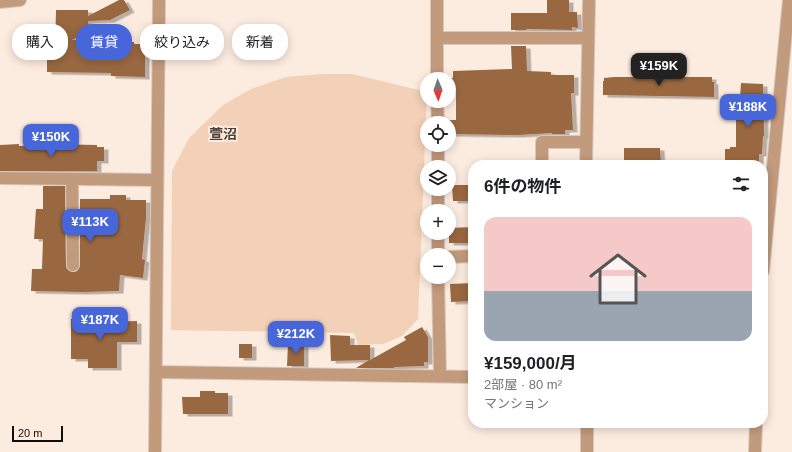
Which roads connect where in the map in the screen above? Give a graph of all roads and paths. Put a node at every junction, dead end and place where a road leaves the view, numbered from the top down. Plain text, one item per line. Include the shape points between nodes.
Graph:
1 (20, 0) edge
2 (159, 0) edge
3 (437, 0) edge
4 (589, 0) edge
5 (789, 0) edge
6 (0, 2) edge
7 (437, 38) junction
8 (588, 38) junction
9 (437, 72) edge
10 (586, 142) junction
11 (542, 160) edge
12 (586, 160) edge
13 (0, 178) edge
14 (72, 179) junction
15 (157, 180) junction
16 (768, 219) edge
17 (468, 256) edge
18 (456, 257) edge
19 (73, 265) dead end
20 (438, 284) edge
21 (156, 372) junction
22 (440, 376) junction
23 (468, 377) edge
24 (587, 428) edge
25 (756, 428) edge
26 (155, 452) edge
27 (587, 452) edge
28 (755, 452) edge

1 - 6 street
2 - 15 street
3 - 7 street
4 - 8 street
5 - 16 street
7 - 8 street
7 - 9 street
8 - 10 street
10 - 11 street via 542,142
10 - 12 street
13 - 14 street
14 - 15 street
14 - 19 street
15 - 21 street
17 - 18 street
20 - 22 street
21 - 22 street
21 - 26 street
22 - 23 street
24 - 27 street
25 - 28 street

